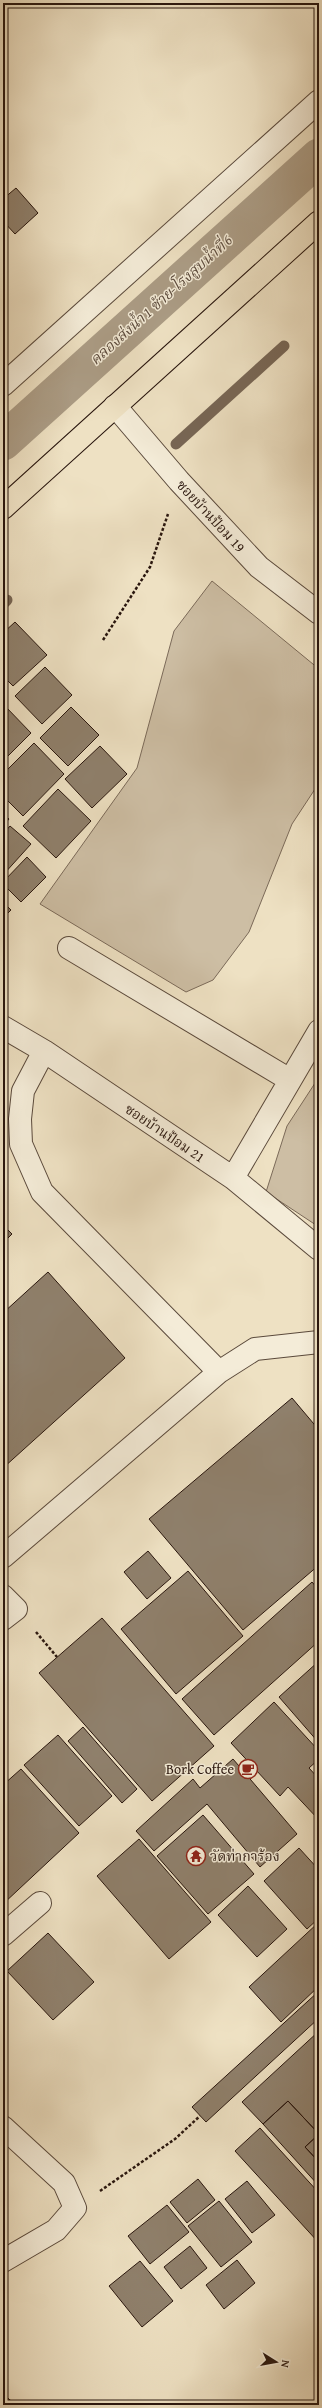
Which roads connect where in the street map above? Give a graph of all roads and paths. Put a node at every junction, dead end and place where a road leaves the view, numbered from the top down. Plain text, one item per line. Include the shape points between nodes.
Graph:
1 (319, 101) edge
2 (319, 222) edge
3 (6, 377) edge
4 (115, 406) junction
5 (179, 481) junction
6 (3, 508) edge
7 (319, 613) edge
8 (103, 640) dead end
9 (69, 948) dead end
10 (3, 1027) edge
11 (319, 1031) edge
12 (44, 1052) junction
13 (290, 1080) junction
14 (232, 1178) junction
15 (319, 1249) edge
16 (319, 1342) edge
17 (219, 1372) junction
18 (3, 1557) edge
19 (3, 1596) edge
20 (3, 1619) edge
21 (40, 1903) dead end
22 (3, 1935) edge
23 (200, 2116) dead end
24 (3, 2127) edge
25 (75, 2208) junction
26 (3, 2261) edge

1 - 3 street
2 - 4 main road
4 - 5 street, ซอยบ้านป้อม 19
4 - 6 main road
5 - 7 street, ซอยบ้านป้อม 19 via 259,567
5 - 8 path via 150,567
9 - 13 street
10 - 12 street, ซอยบ้านป้อม 21
11 - 13 street
12 - 14 street, ซอยบ้านป้อม 21
12 - 17 street via 23,1092 20,1119 22,1144 42,1192
13 - 14 street
14 - 15 street, ซอยบ้านป้อม 21
16 - 17 street via 255,1350
17 - 18 street
19 - 20 street via 16,1609
21 - 22 street
23 - 25 path via 175,2138
24 - 25 street via 64,2183
25 - 26 street via 56,2230

